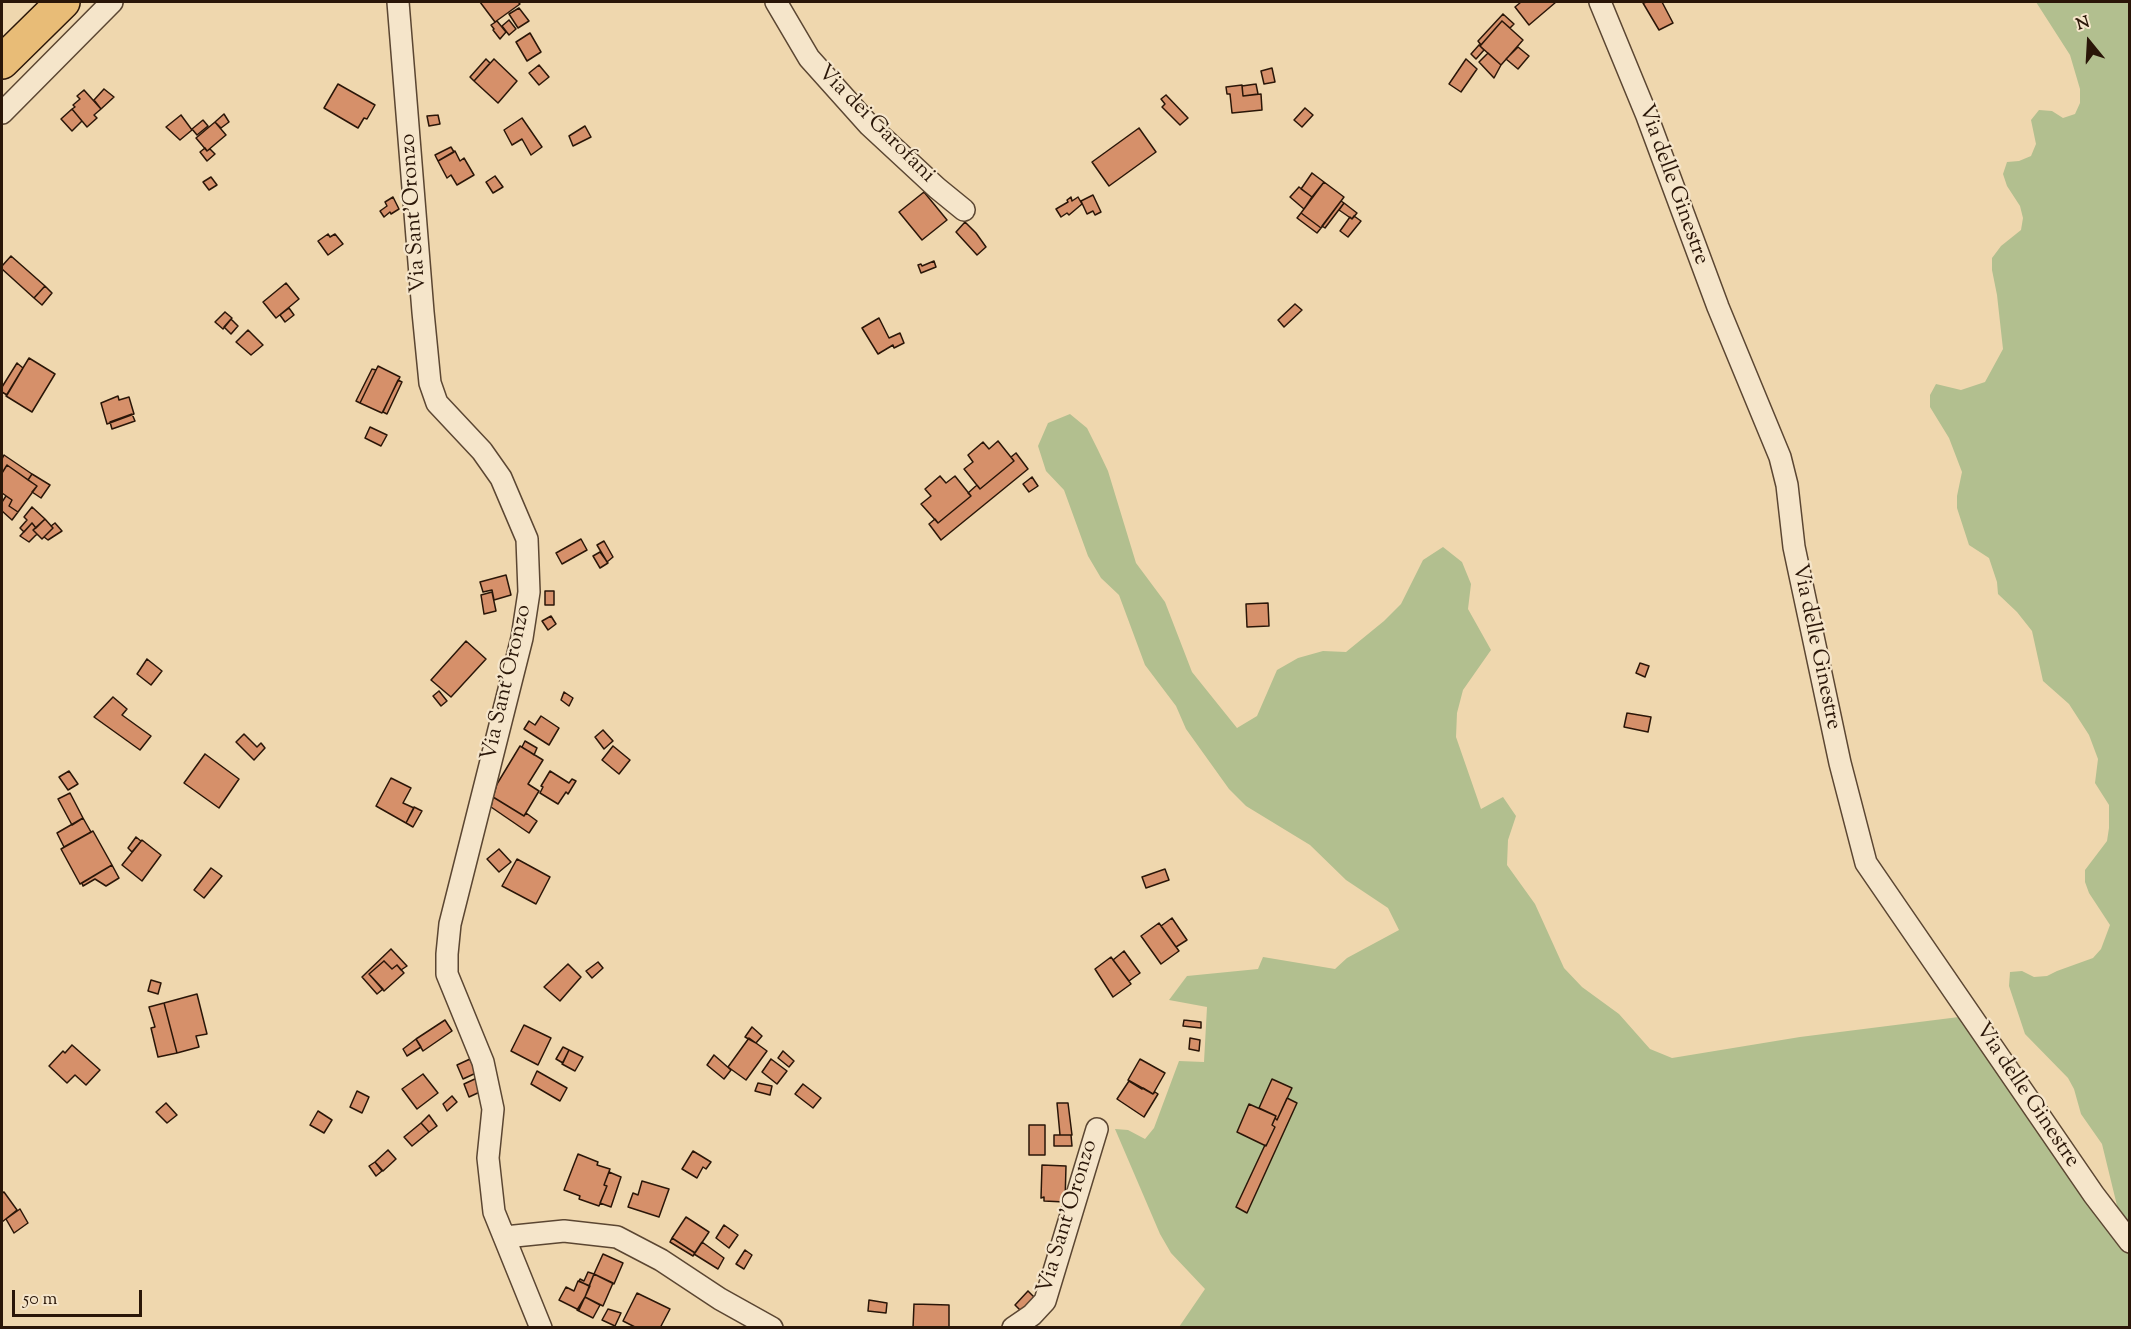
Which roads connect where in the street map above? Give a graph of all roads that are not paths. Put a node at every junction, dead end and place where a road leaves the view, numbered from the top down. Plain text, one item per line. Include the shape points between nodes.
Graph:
1 (37, 2) edge
2 (63, 2) edge
3 (112, 2) edge
4 (398, 2) edge
5 (776, 2) edge
6 (1600, 2) edge
7 (2, 36) edge
8 (2, 62) edge
9 (2, 112) edge
10 (964, 210) dead end
11 (1096, 1129) dead end
12 (505, 1237) junction
13 (2130, 1242) edge
14 (541, 1328) edge
15 (772, 1328) edge
16 (1013, 1328) edge

1 - 7 highway
2 - 8 highway
3 - 9 street
4 - 12 street, Via Sant'Oronzo via 430,383 437,403 482,451 501,478 527,539 529,592 522,638 450,924 447,954 447,974 483,1062 493,1109 488,1158 490,1188 494,1212
5 - 10 street, Via dei Garofani via 809,58 869,125
6 - 13 street, Via delle Ginestre via 1780,457 1794,547 1840,764 1866,863 2094,1196
11 - 16 street, Via Sant'Oronzo via 1045,1301
12 - 14 street, Via Sant'Oronzo
12 - 15 street via 564,1231 617,1237

